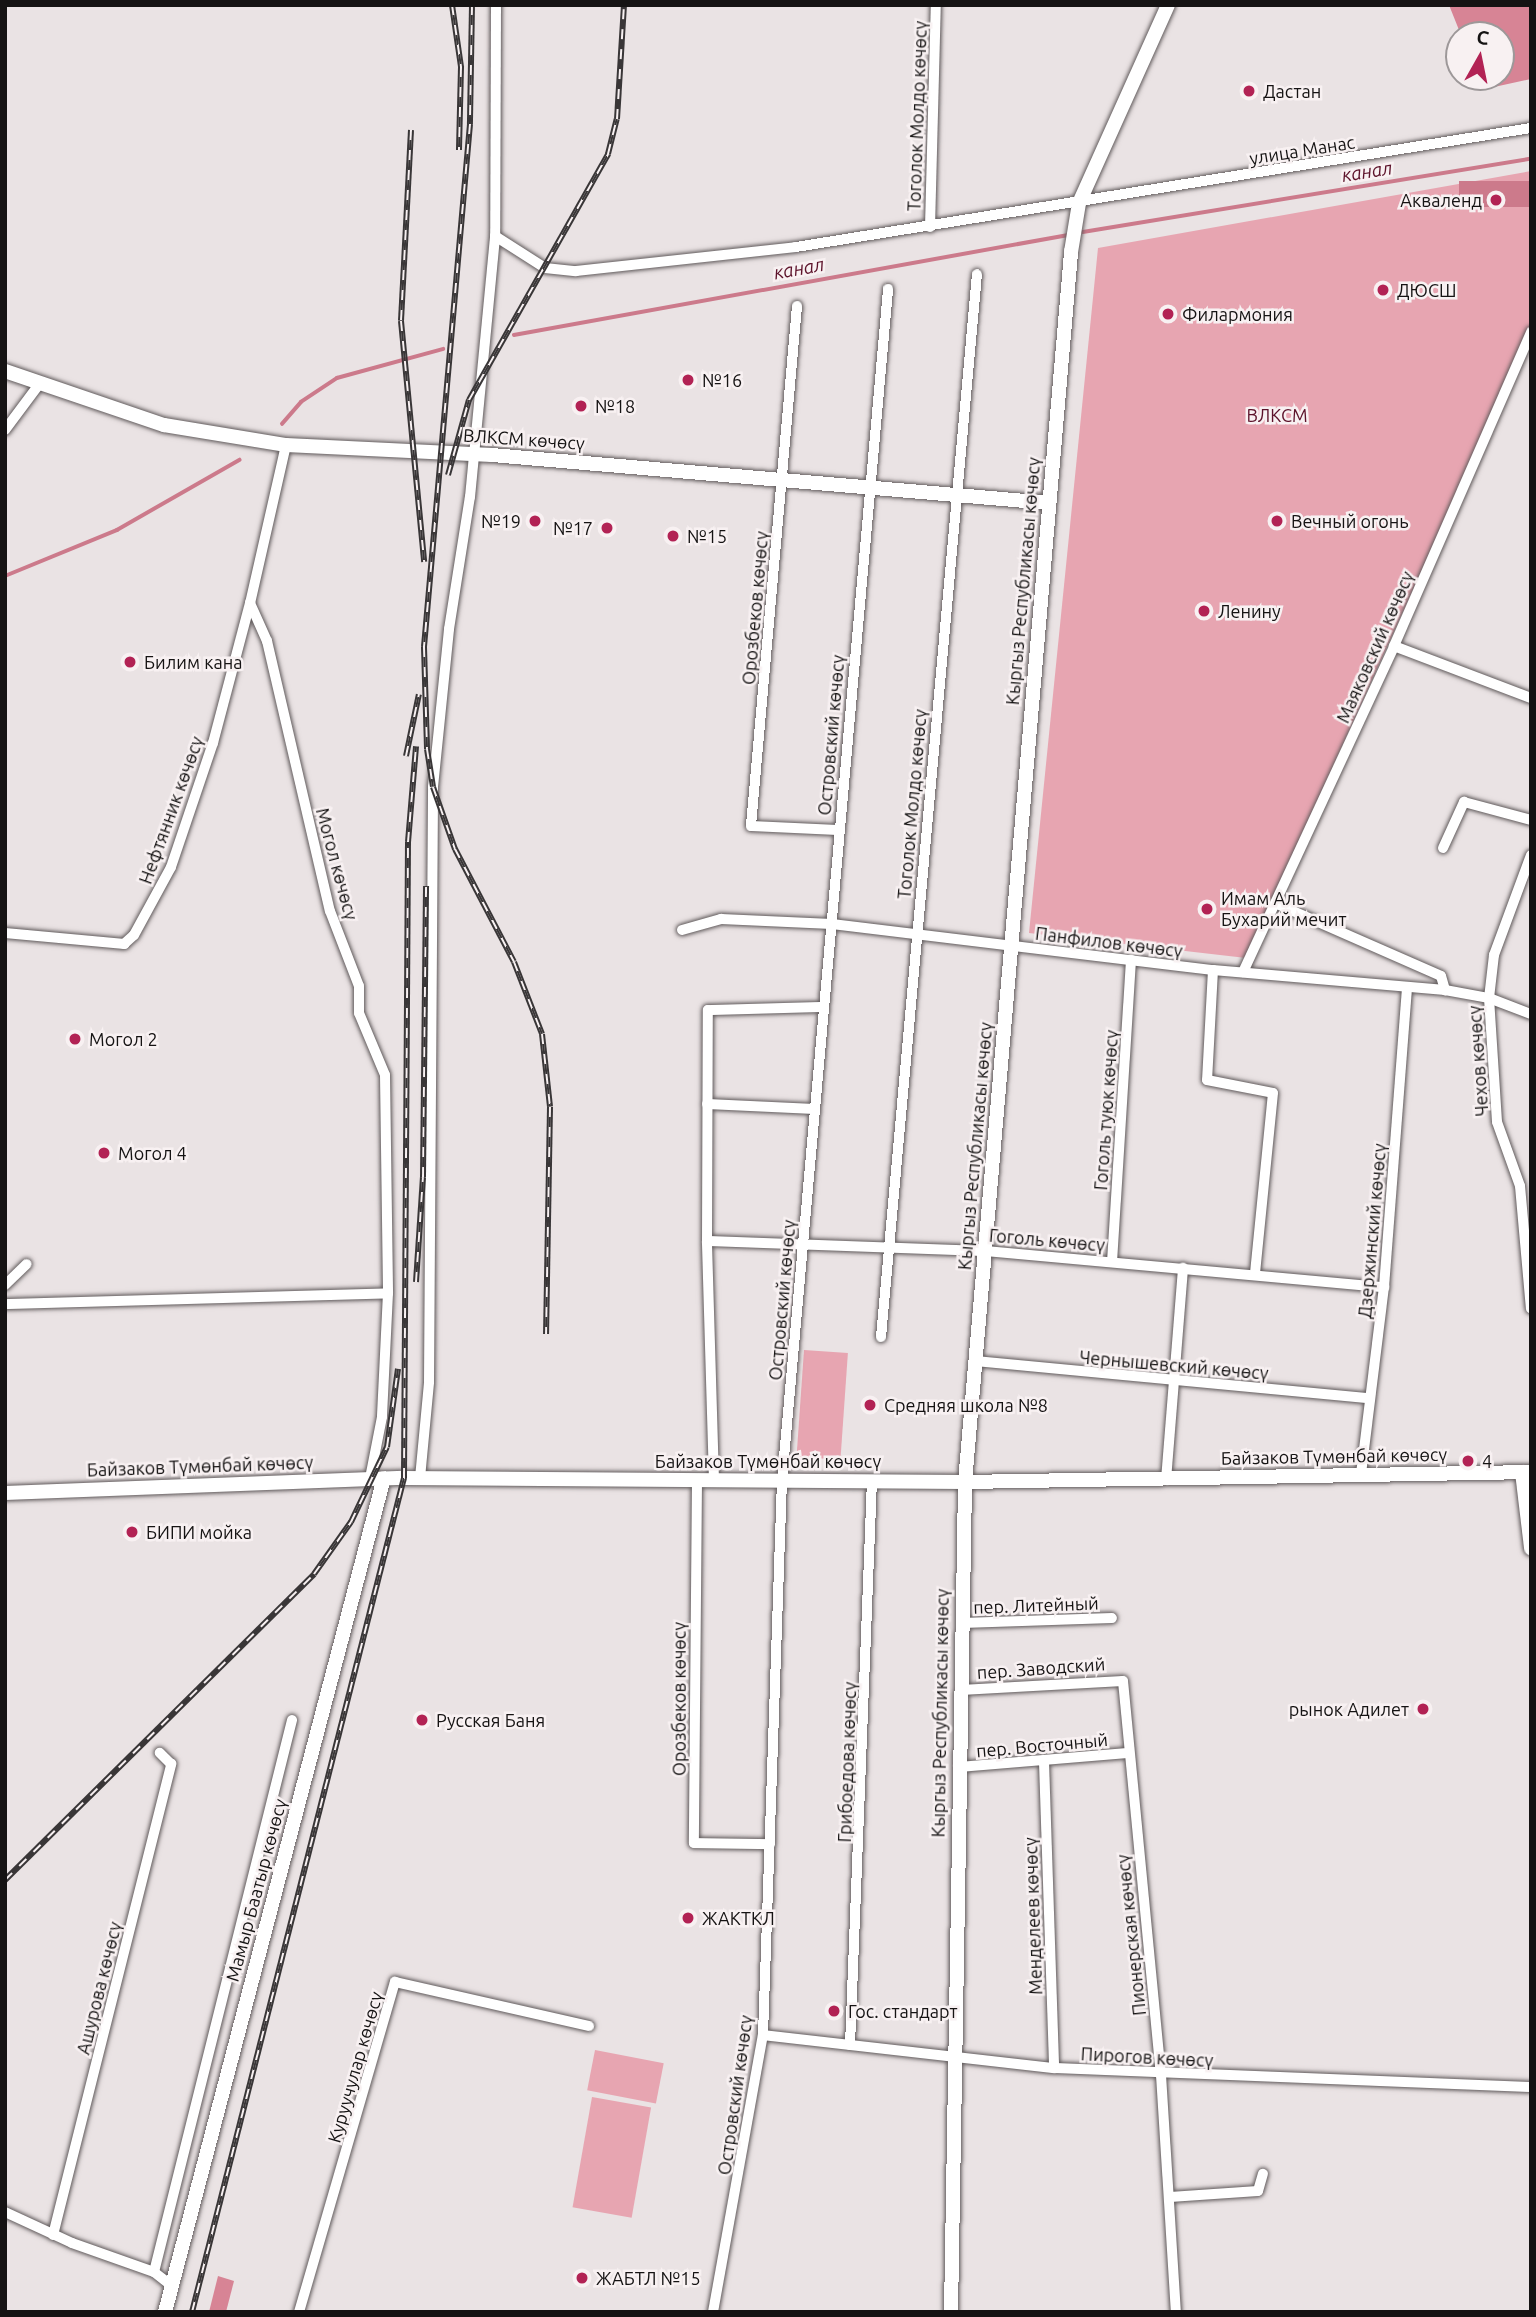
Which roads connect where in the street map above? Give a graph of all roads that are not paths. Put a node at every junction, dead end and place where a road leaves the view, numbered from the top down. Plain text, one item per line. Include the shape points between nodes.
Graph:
1 (496, 5) edge
2 (936, 5) edge
3 (1168, 5) edge
4 (1531, 128) edge
5 (1079, 203) junction
6 (930, 227) junction
7 (495, 236) junction
8 (977, 274) dead end
9 (888, 289) dead end
10 (797, 306) dead end
11 (1531, 332) edge
12 (5, 371) edge
13 (40, 383) junction
14 (5, 430) edge
15 (286, 445) junction
16 (475, 454) junction
17 (782, 478) junction
18 (870, 487) junction
19 (957, 495) junction
20 (1048, 503) junction
21 (250, 603) junction
22 (1394, 646) junction
23 (1531, 698) edge
24 (1531, 820) edge
25 (838, 830) junction
26 (1443, 848) dead end
27 (1531, 855) edge
28 (1527, 877) edge
29 (1277, 904) junction
30 (832, 924) junction
31 (682, 929) dead end
32 (5, 933) edge
33 (915, 933) junction
34 (1013, 946) junction
35 (1131, 960) junction
36 (1213, 970) junction
37 (1243, 972) junction
38 (1408, 989) junction
39 (1445, 990) junction
40 (1489, 998) junction
41 (824, 1007) junction
42 (1531, 1014) edge
43 (707, 1104) junction
44 (815, 1109) junction
45 (707, 1241) junction
46 (803, 1243) junction
47 (887, 1246) junction
48 (985, 1251) junction
49 (1112, 1262) junction
50 (27, 1264) dead end
51 (1183, 1268) junction
52 (1255, 1273) junction
53 (5, 1285) edge
54 (1384, 1287) junction
55 (388, 1293) junction
56 (5, 1304) edge
57 (1531, 1310) edge
58 (881, 1337) dead end
59 (975, 1361) junction
60 (1173, 1381) junction
61 (1369, 1398) junction
62 (1527, 1472) edge
63 (1361, 1474) junction
64 (377, 1478) junction
65 (420, 1478) junction
66 (697, 1480) junction
67 (714, 1480) junction
68 (782, 1480) junction
69 (872, 1480) junction
70 (1166, 1480) junction
71 (964, 1482) junction
72 (5, 1493) edge
73 (1531, 1549) edge
74 (1112, 1618) dead end
75 (962, 1623) junction
76 (1123, 1681) joint
77 (961, 1690) junction
78 (292, 1720) dead end
79 (160, 1752) dead end
80 (1128, 1753) junction
81 (1044, 1762) junction
82 (958, 1767) junction
83 (770, 1844) junction
84 (589, 2026) dead end
85 (763, 2035) junction
86 (850, 2045) junction
87 (952, 2058) junction
88 (1054, 2068) junction
89 (1161, 2075) junction
90 (1531, 2087) edge
91 (1263, 2174) dead end
92 (1170, 2197) junction
93 (5, 2212) edge
94 (54, 2235) junction
95 (154, 2272) junction
96 (172, 2286) junction
97 (165, 2312) edge
98 (299, 2312) edge
99 (713, 2312) edge
100 (951, 2312) edge
101 (1176, 2312) edge

1 - 7 street
2 - 6 street, Тоголок Молдо көчөсү
3 - 5 main road, Кыргыз Республикасы көчөсү
4 - 5 street, улица Манас
5 - 6 street, улица Манас
5 - 20 main road, Кыргыз Республикасы көчөсү
6 - 7 street, улица Манас via 576,271 530,262
7 - 16 street
8 - 19 street, Тоголок Молдо көчөсү
9 - 18 street, Островский көчөсү
10 - 17 street, Орозбеков көчөсү
11 - 22 street, Маяковский көчөсү
12 - 13 main road, ВЛКСМ көчөсү
13 - 14 street
13 - 15 main road, ВЛКСМ көчөсү via 164,425
15 - 16 main road, ВЛКСМ көчөсү
15 - 21 street
16 - 17 main road, ВЛКСМ көчөсү
16 - 65 street via 449,629 433,787 429,1382
17 - 18 main road, ВЛКСМ көчөсү
17 - 25 street, Орозбеков көчөсү via 751,827
18 - 19 main road, ВЛКСМ көчөсү
18 - 25 street, Островский көчөсү
19 - 20 main road, ВЛКСМ көчөсү
19 - 33 street, Тоголок Молдо көчөсү
20 - 34 main road, Кыргыз Республикасы көчөсү
21 - 32 street, Нефтянник көчөсү via 213,743 175,854 134,935 124,944
21 - 55 street, Могол көчөсү via 267,641 330,911 359,986 359,1013 384,1075
22 - 23 street
22 - 29 street, Маяковский көчөсү
24 - 26 street via 1464,802
25 - 30 street, Островский көчөсү
27 - 28 street, Чехов көчөсү
28 - 40 street, Чехов көчөсү via 1494,955
29 - 37 street, Маяковский көчөсү
29 - 39 street via 1441,976
30 - 31 street, Панфилов көчөсү via 721,919
30 - 33 street, Панфилов көчөсү
30 - 41 street, Островский көчөсү
33 - 34 street, Панфилов көчөсү
33 - 47 street, Тоголок Молдо көчөсү
34 - 35 street, Панфилов көчөсү
34 - 48 main road, Кыргыз Республикасы көчөсү
35 - 36 street, Панфилов көчөсү
35 - 49 street, Гоголь туюк көчөсү
36 - 37 street, Панфилов көчөсү
36 - 52 street via 1207,1080 1273,1093
37 - 38 street, Панфилов көчөсү
38 - 39 street, Панфилов көчөсү
38 - 54 street, Дзержинский көчөсү
39 - 40 street, Панфилов көчөсү
40 - 42 street, Панфилов көчөсү
40 - 57 street, Чехов көчөсү via 1497,1122 1520,1186
41 - 43 street via 708,1010
41 - 44 street, Островский көчөсү
43 - 44 street
43 - 45 street
44 - 46 street, Островский көчөсү
45 - 46 street, Гоголь көчөсү
45 - 67 street
46 - 47 street, Гоголь көчөсү
46 - 68 street, Островский көчөсү
47 - 48 street, Гоголь көчөсү
47 - 58 street, Тоголок Молдо көчөсү
48 - 49 street, Гоголь көчөсү
48 - 59 main road, Кыргыз Республикасы көчөсү
49 - 51 street, Гоголь көчөсү
50 - 53 street
51 - 52 street, Гоголь көчөсү
51 - 60 street
52 - 54 street, Гоголь көчөсү
54 - 61 street, Дзержинский көчөсү
55 - 56 street
55 - 64 street, Могол көчөсү
59 - 60 street, Чернышевский көчөсү
59 - 71 main road, Кыргыз Республикасы көчөсү
60 - 61 street, Чернышевский көчөсү
60 - 70 street
61 - 63 street, Дзержинский көчөсү
62 - 63 main road, Байзаков Түмөнбай көчөсү
62 - 73 main road
63 - 70 main road, Байзаков Түмөнбай көчөсү
64 - 65 main road, Байзаков Түмөнбай көчөсү
64 - 72 main road, Байзаков Түмөнбай көчөсү
64 - 96 main road, Мамыр Баатыр көчөсү
65 - 66 main road, Байзаков Түмөнбай көчөсү
66 - 67 main road, Байзаков Түмөнбай көчөсү
66 - 83 street, Орозбеков көчөсү via 694,1843
67 - 68 main road, Байзаков Түмөнбай көчөсү
68 - 69 main road, Байзаков Түмөнбай көчөсү
68 - 83 street, Островский көчөсү
69 - 71 main road, Байзаков Түмөнбай көчөсү
69 - 86 street, Грибоедова көчөсү
70 - 71 main road, Байзаков Түмөнбай көчөсү
71 - 75 main road, Кыргыз Республикасы көчөсү
74 - 75 street, пер. Литейный
75 - 77 main road, Кыргыз Республикасы көчөсү
76 - 77 street, пер. Заводский
76 - 80 street, Пионерская көчөсү
77 - 82 main road, Кыргыз Республикасы көчөсү
78 - 95 street
79 - 94 street, Ашурова көчөсү via 172,1764
80 - 81 street, пер. Восточный
80 - 89 street, Пионерская көчөсү
81 - 82 street, пер. Восточный
81 - 88 street, Менделеев көчөсү
82 - 87 main road, Кыргыз Республикасы көчөсү
83 - 85 street, Островский көчөсү
84 - 98 street, Куруучулар көчөсү via 395,1982
85 - 86 street, Пирогов көчөсү
85 - 99 street, Островский көчөсү
86 - 87 street, Пирогов көчөсү
87 - 88 street, Пирогов көчөсү
87 - 100 main road, Кыргыз Республикасы көчөсү
88 - 89 street, Пирогов көчөсү
89 - 90 street, Пирогов көчөсү
89 - 92 street, Пионерская көчөсү
91 - 92 street via 1258,2191
92 - 101 street, Пионерская көчөсү
93 - 94 street
94 - 95 street
95 - 96 street
96 - 97 main road, Мамыр Баатыр көчөсү

